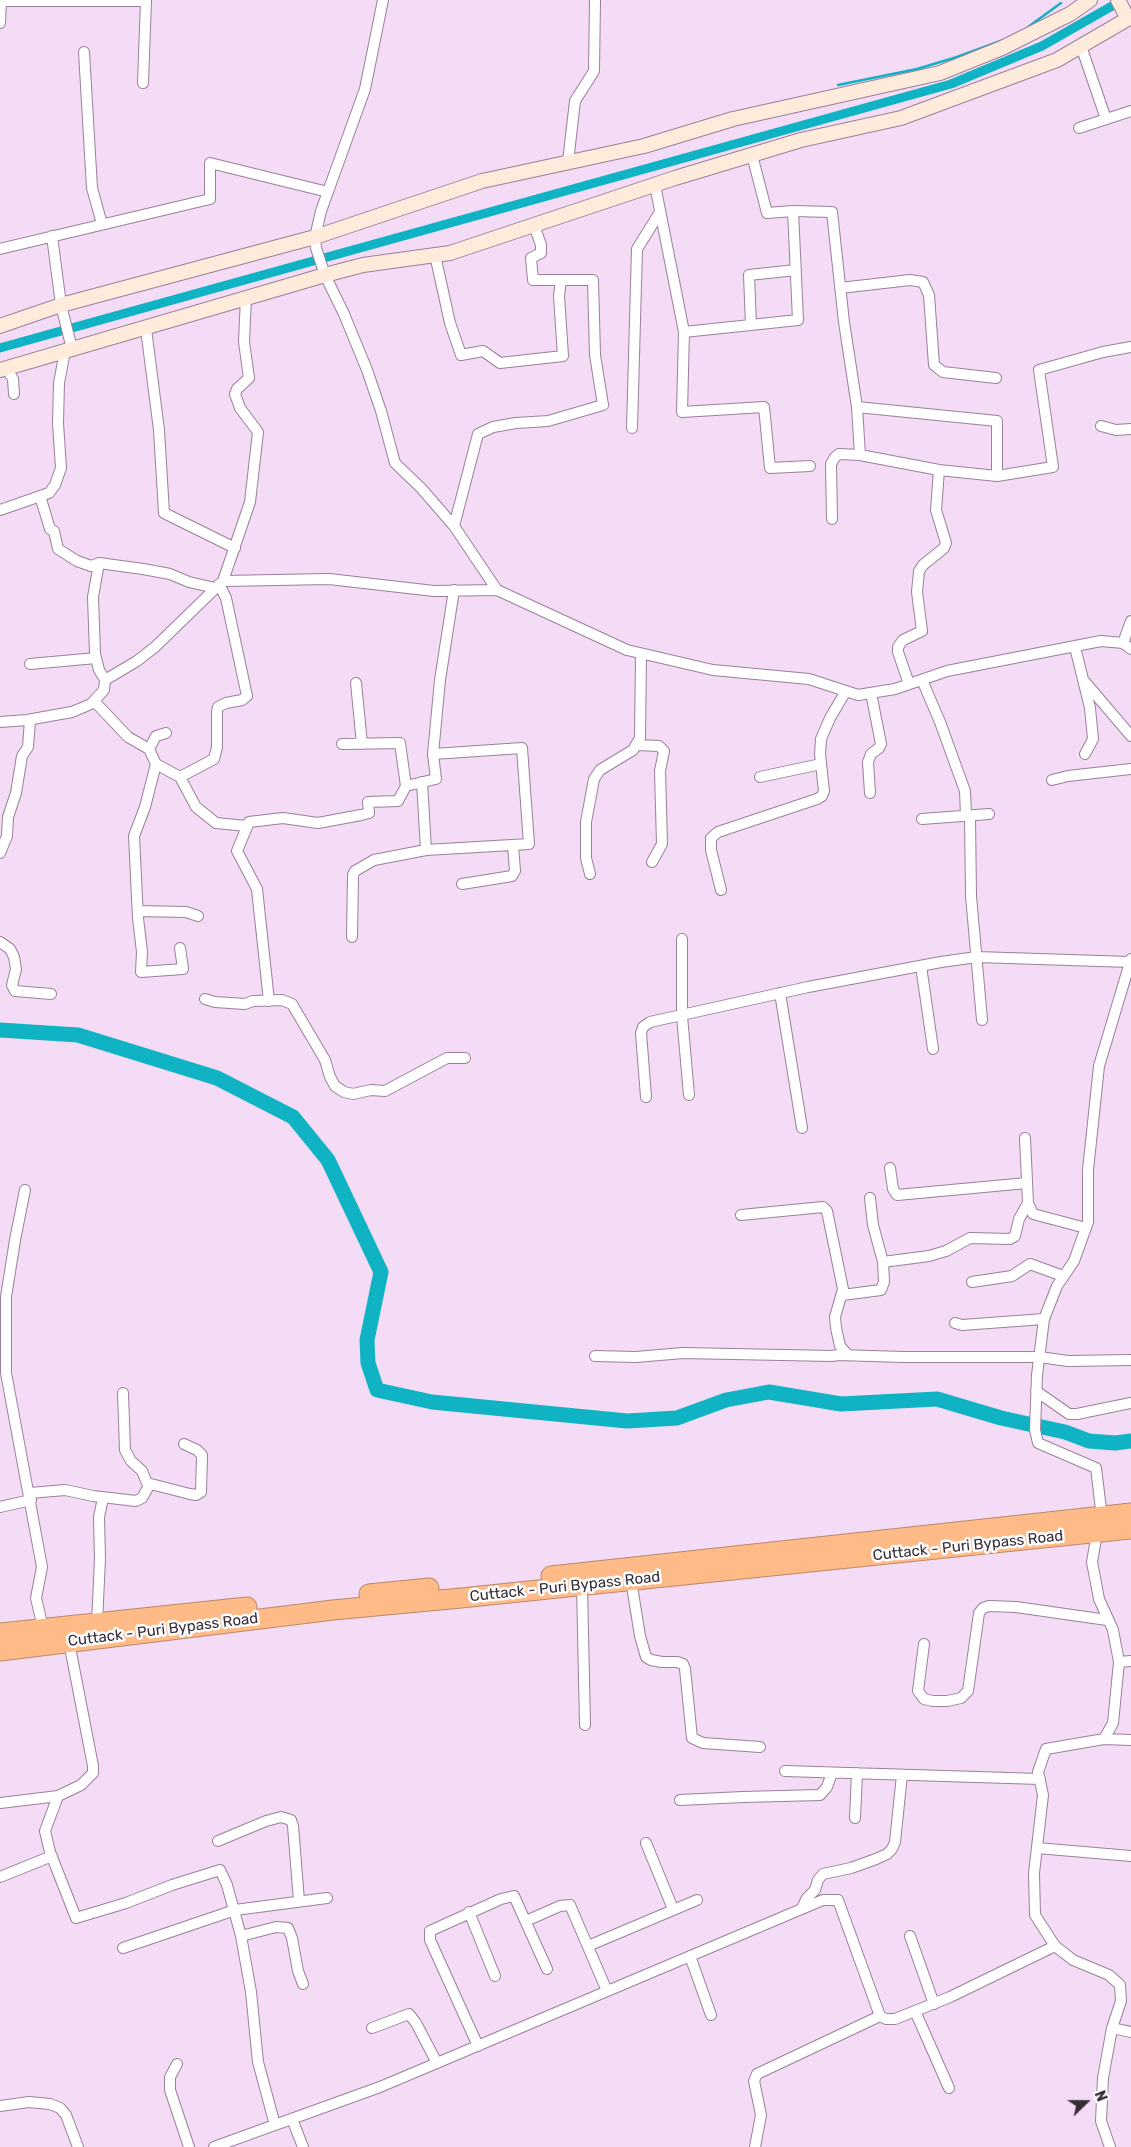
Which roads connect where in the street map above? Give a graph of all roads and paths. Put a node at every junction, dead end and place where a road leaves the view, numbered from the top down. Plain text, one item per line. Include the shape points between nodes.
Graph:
1 (10, 0) edge
2 (146, 0) edge
3 (383, 0) edge
4 (595, 0) edge
5 (1090, 0) edge
6 (1, 1) edge
7 (1125, 11) edge
8 (0, 23) edge
9 (1081, 46) junction
10 (84, 52) dead end
11 (143, 83) dead end
12 (1131, 111) edge
13 (1106, 119) junction
14 (1079, 128) dead end
15 (752, 155) junction
16 (568, 162) junction
17 (654, 185) junction
18 (328, 192) junction
19 (793, 210) junction
20 (660, 212) junction
21 (102, 224) junction
22 (534, 225) junction
23 (52, 236) junction
24 (316, 243) junction
25 (0, 249) edge
26 (435, 255) junction
27 (796, 270) junction
28 (323, 271) junction
29 (562, 280) junction
30 (840, 288) junction
31 (246, 297) junction
32 (61, 305) junction
33 (751, 325) junction
34 (0, 326) edge
35 (146, 328) junction
36 (684, 332) junction
37 (1131, 347) edge
38 (69, 350) junction
39 (3, 369) edge
40 (996, 378) dead end
41 (14, 394) dead end
42 (857, 407) junction
43 (1101, 426) dead end
44 (632, 428) dead end
45 (1131, 429) edge
46 (860, 455) junction
47 (810, 466) dead end
48 (939, 470) junction
49 (998, 476) junction
50 (40, 496) junction
51 (0, 510) edge
52 (832, 519) dead end
53 (454, 526) junction
54 (235, 548) junction
55 (99, 563) junction
56 (219, 584) junction
57 (454, 590) junction
58 (497, 590) junction
59 (1131, 621) edge
60 (1127, 646) edge
61 (1075, 647) junction
62 (641, 654) junction
63 (96, 658) junction
64 (30, 664) dead end
65 (1083, 679) junction
66 (105, 680) junction
67 (922, 680) junction
68 (356, 683) dead end
69 (908, 684) junction
70 (846, 691) junction
71 (871, 693) junction
72 (94, 701) junction
73 (30, 720) junction
74 (0, 722) edge
75 (166, 733) dead end
76 (1131, 736) edge
77 (342, 744) dead end
78 (362, 744) junction
79 (638, 745) junction
80 (149, 749) junction
81 (433, 754) junction
82 (1085, 754) dead end
83 (156, 764) junction
84 (821, 764) junction
85 (1131, 769) edge
86 (180, 777) junction
87 (760, 778) dead end
88 (1052, 780) dead end
89 (422, 782) junction
90 (406, 786) junction
91 (870, 793) dead end
92 (989, 814) dead end
93 (968, 816) junction
94 (922, 819) dead end
95 (247, 826) junction
96 (513, 845) junction
97 (426, 850) junction
98 (0, 853) edge
99 (652, 862) dead end
100 (590, 874) dead end
101 (462, 884) dead end
102 (721, 890) dead end
103 (138, 911) junction
104 (198, 916) dead end
105 (352, 937) dead end
106 (682, 939) dead end
107 (0, 942) edge
108 (180, 948) dead end
109 (977, 958) junction
110 (1131, 961) edge
111 (921, 966) junction
112 (780, 993) junction
113 (51, 994) dead end
114 (205, 999) dead end
115 (268, 1001) junction
116 (682, 1016) junction
117 (982, 1020) dead end
118 (932, 1049) dead end
119 (465, 1058) dead end
120 (689, 1095) dead end
121 (646, 1097) dead end
122 (802, 1128) dead end
123 (1025, 1138) dead end
124 (890, 1168) dead end
125 (1028, 1183) junction
126 (25, 1190) dead end
127 (870, 1198) dead end
128 (1028, 1203) junction
129 (741, 1215) dead end
130 (1086, 1228) junction
131 (883, 1262) junction
132 (1064, 1276) junction
133 (972, 1282) dead end
134 (842, 1295) junction
135 (1044, 1319) junction
136 (956, 1323) dead end
137 (848, 1355) junction
138 (595, 1356) dead end
139 (1039, 1357) junction
140 (1131, 1360) edge
141 (123, 1393) dead end
142 (1036, 1395) junction
143 (0, 1400) edge
144 (11, 1400) junction
145 (1131, 1403) edge
146 (184, 1444) dead end
147 (150, 1484) junction
148 (30, 1496) junction
149 (103, 1498) junction
150 (0, 1507) edge
151 (1131, 1513) edge
152 (1098, 1524) junction
153 (1131, 1529) edge
154 (631, 1580) junction
155 (582, 1586) junction
156 (1107, 1620) junction
157 (97, 1622) junction
158 (43, 1628) junction
159 (0, 1633) edge
160 (69, 1642) junction
161 (924, 1644) dead end
162 (0, 1651) edge
163 (1131, 1661) edge
164 (1119, 1662) junction
165 (585, 1724) dead end
166 (1104, 1739) junction
167 (1131, 1740) edge
168 (760, 1747) dead end
169 (784, 1771) dead end
170 (832, 1773) junction
171 (857, 1774) junction
172 (902, 1775) junction
173 (1040, 1779) junction
174 (58, 1796) junction
175 (680, 1800) dead end
176 (0, 1803) edge
177 (855, 1818) dead end
178 (218, 1841) dead end
179 (646, 1843) dead end
180 (1037, 1848) junction
181 (52, 1856) junction
182 (1131, 1856) edge
183 (0, 1877) edge
184 (328, 1898) dead end
185 (697, 1900) dead end
186 (299, 1901) junction
187 (802, 1908) junction
188 (673, 1909) junction
189 (235, 1910) junction
190 (469, 1912) junction
191 (526, 1920) junction
192 (242, 1936) junction
193 (910, 1936) dead end
194 (588, 1946) junction
195 (1055, 1946) junction
196 (123, 1948) dead end
197 (690, 1956) junction
198 (547, 1969) dead end
199 (495, 1976) dead end
200 (303, 1984) dead end
201 (1126, 1985) edge
202 (607, 1991) junction
203 (934, 2004) junction
204 (915, 2011) junction
205 (711, 2015) dead end
206 (880, 2016) junction
207 (372, 2028) dead end
208 (1112, 2028) junction
209 (1131, 2032) edge
210 (478, 2046) junction
211 (437, 2063) junction
212 (177, 2064) dead end
213 (949, 2088) dead end
214 (0, 2106) edge
215 (292, 2119) junction
216 (275, 2125) junction
217 (235, 2143) edge
218 (78, 2147) edge
219 (188, 2147) edge
220 (214, 2147) edge
221 (303, 2147) edge
222 (754, 2147) edge
223 (1110, 2147) edge

1 - 2 street
1 - 6 street
2 - 11 street
3 - 18 street via 365,89
4 - 16 street via 594,71 575,101
5 - 16 street via 1070,14 1002,48 940,73 733,119 644,146
6 - 8 street
7 - 9 street
9 - 13 street
9 - 15 street via 1056,60 901,118 801,140
10 - 21 street via 92,188
12 - 13 street
13 - 14 street
15 - 17 street
15 - 19 street via 767,214
16 - 24 street via 482,181
17 - 20 street
17 - 22 street
18 - 21 street via 210,163 210,199
18 - 24 street
19 - 27 street
19 - 30 street via 832,212
20 - 36 street
20 - 44 street via 637,249
21 - 23 street
22 - 26 street
22 - 29 street via 541,253 532,258 533,280
23 - 25 street
23 - 32 street
24 - 28 street
24 - 32 street
26 - 28 street
26 - 29 street via 450,323 461,355 483,351 500,364 563,356 559,296
27 - 33 street via 798,320
27 - 33 street via 749,274
28 - 31 street
28 - 53 street via 368,370 394,463
29 - 53 street via 593,280 595,355 604,405 548,421 493,427 478,434
30 - 40 street via 910,280 923,282 929,295 934,365 943,372
30 - 42 street
31 - 35 street
31 - 54 street via 244,342 249,378 235,394 240,408 258,432 250,502
32 - 34 street
32 - 38 street
33 - 36 street
35 - 38 street
35 - 54 street via 159,430 164,513
36 - 47 street via 682,412 764,407 770,468
37 - 49 street via 1039,370 1053,467
38 - 39 street
38 - 50 street via 59,383 61,468 55,485
39 - 41 street via 14,379
42 - 46 street
42 - 49 street via 997,421
43 - 45 street
46 - 48 street
46 - 52 street via 839,454 834,457 831,464
48 - 49 street
48 - 69 street via 936,510 946,543 919,572 917,592 922,631 898,646
50 - 51 street
50 - 55 street via 58,549 77,562 91,566
53 - 58 street
54 - 56 street
55 - 56 street via 170,574 189,582
55 - 63 street via 93,597
56 - 57 street via 329,580 434,591
56 - 66 street via 138,661
56 - 86 street via 226,598 246,696 218,707 214,760
57 - 58 street
57 - 81 street
58 - 62 street
59 - 60 street
60 - 61 street via 1102,641
61 - 65 street
61 - 67 street via 947,671
62 - 70 street via 713,670 809,679
62 - 79 street
63 - 64 street
63 - 66 street
65 - 76 street
65 - 82 street via 1093,739
66 - 72 street via 104,690
67 - 69 street
67 - 93 street via 965,791
68 - 78 street
69 - 71 street
70 - 71 street via 858,695
70 - 84 street via 821,739
71 - 91 street via 881,744 868,762
72 - 73 street via 72,712
72 - 80 street via 128,737
73 - 74 street
73 - 98 street via 28,747 22,756 16,793 8,816 7,836
75 - 80 street via 156,736
77 - 78 street
78 - 90 street via 400,743
79 - 99 street via 659,746 664,751 660,770 662,844
79 - 100 street via 600,770 594,779 586,822 586,858
80 - 83 street
81 - 89 street via 436,779
81 - 96 street via 522,748 529,844
83 - 86 street
83 - 103 street via 134,836
84 - 87 street
84 - 102 street via 822,796 718,832 711,838
85 - 88 street
86 - 95 street via 196,807 216,823
89 - 90 street
89 - 97 street
90 - 95 street via 398,801 368,802 369,813 318,822 283,818 249,822
92 - 93 street
93 - 94 street
93 - 109 street
95 - 115 street via 237,851 257,888
96 - 97 street
96 - 101 street via 515,870 512,876
97 - 105 street via 374,860 355,871
103 - 104 street via 186,912
103 - 108 street via 141,972 183,969
106 - 116 street
107 - 113 street via 10,949 14,957 16,969 12,985 15,991
109 - 110 street
109 - 111 street
109 - 117 street
110 - 130 street via 1099,1066 1088,1170
111 - 112 street
111 - 118 street
112 - 116 street
112 - 122 street
114 - 115 street via 245,1004
115 - 119 street via 282,1000 292,1004 325,1060 333,1082 344,1092 385,1091 447,1058
116 - 120 street
116 - 121 street via 650,1022 643,1027
123 - 125 street
124 - 125 street via 897,1195
125 - 128 street
126 - 144 street via 6,1296 6,1373
127 - 131 street
128 - 130 street via 1033,1214
128 - 131 street via 1019,1219 1015,1236 1010,1239 970,1238 929,1256
129 - 134 street via 823,1207 827,1211
130 - 132 street
131 - 134 street via 881,1290
132 - 133 street via 1030,1264 1012,1276
132 - 135 street
134 - 137 street via 835,1318 840,1346
135 - 136 street
135 - 139 street
137 - 138 street via 683,1353 636,1358
137 - 139 street
139 - 140 street via 1068,1361
139 - 142 street
141 - 147 street via 125,1450
142 - 145 street via 1069,1414
142 - 152 street via 1038,1443 1096,1468 1101,1509
143 - 144 street
144 - 148 street
146 - 147 street via 202,1455 201,1492 196,1495
147 - 149 street via 142,1498 136,1501
148 - 149 street via 65,1490
148 - 150 street
148 - 158 street via 42,1567 36,1598
149 - 157 street via 99,1517
151 - 152 highway, Cuttack - Puri Bypass Road
152 - 153 highway, Cuttack - Puri Bypass Road
152 - 154 highway, Cuttack - Puri Bypass Road
152 - 156 street via 1092,1562 1099,1600
152 - 157 highway, Cuttack - Puri Bypass Road
154 - 155 highway, Cuttack - Puri Bypass Road
154 - 168 street via 646,1657 677,1662 685,1669 692,1738 704,1743
155 - 160 highway, Cuttack - Puri Bypass Road via 266,1617
155 - 165 street
156 - 161 street via 1016,1607 983,1608 979,1613 968,1690 961,1698 947,1701 924,1698 918,1692
156 - 164 street
157 - 158 highway, Cuttack - Puri Bypass Road
158 - 159 highway, Cuttack - Puri Bypass Road
160 - 162 highway, Cuttack - Puri Bypass Road
160 - 174 street via 93,1773 81,1785
163 - 164 street
164 - 166 street via 1113,1723
166 - 167 street
166 - 173 street via 1046,1749 1038,1772
169 - 170 street
170 - 171 street
170 - 175 street via 820,1796
171 - 172 street
171 - 177 street
172 - 173 street
172 - 187 street via 892,1849 876,1859 823,1874
173 - 180 street via 1043,1795
174 - 176 street
174 - 181 street via 45,1831
178 - 186 street via 273,1819 291,1820
179 - 188 street
180 - 182 street
180 - 195 street via 1035,1915
181 - 183 street
181 - 189 street via 76,1918 220,1870
184 - 186 street
185 - 188 street
186 - 189 street
187 - 197 street
187 - 206 street via 822,1900 838,1900
188 - 194 street
189 - 192 street
189 - 196 street
190 - 191 street via 514,1896
190 - 199 street
190 - 210 street via 433,1928 429,1934
191 - 194 street via 570,1905
191 - 198 street
192 - 200 street via 276,1927 288,1928
192 - 216 street via 258,2062
193 - 203 street
194 - 202 street
195 - 201 street via 1073,1960
195 - 203 street
197 - 202 street
197 - 205 street
201 - 208 street
202 - 210 street
203 - 204 street
204 - 206 street via 895,2019 886,2020
204 - 213 street
206 - 222 street via 757,2074 754,2081 761,2114
207 - 211 street via 409,2014
208 - 209 street
208 - 223 street via 1103,2078 1101,2121
210 - 211 street
211 - 215 street via 380,2088
212 - 219 street via 170,2078 170,2090
214 - 218 street via 29,2102 60,2108 72,2126
215 - 216 street
215 - 221 street
216 - 217 street
217 - 220 street

